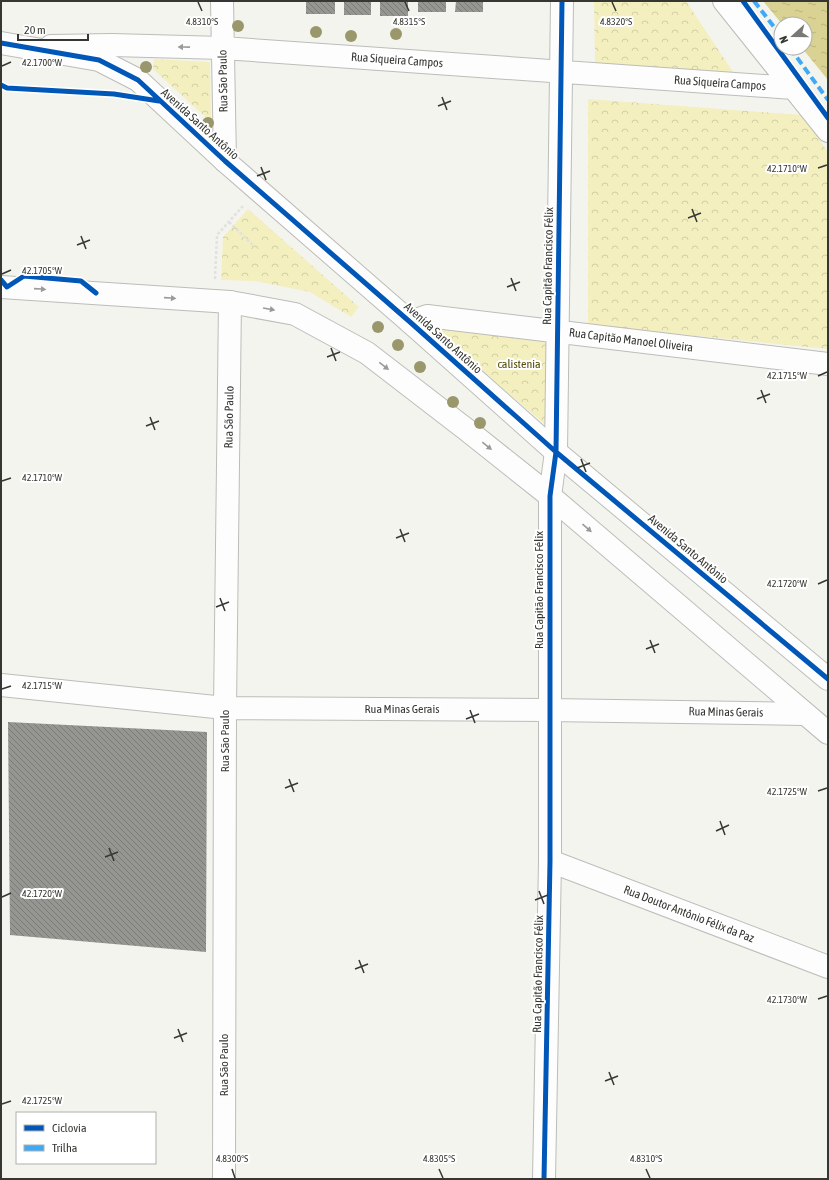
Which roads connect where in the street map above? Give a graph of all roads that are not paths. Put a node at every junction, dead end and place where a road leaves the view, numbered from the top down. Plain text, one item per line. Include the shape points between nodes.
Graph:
1 (222, 1) edge
2 (562, 1) edge
3 (724, 1) edge
4 (1, 43) edge
5 (28, 47) junction
6 (223, 48) junction
7 (793, 88) junction
8 (828, 131) edge
9 (225, 161) junction
10 (1, 287) edge
11 (230, 302) junction
12 (410, 322) junction
13 (557, 331) junction
14 (828, 364) edge
15 (556, 452) junction
16 (550, 496) junction
17 (828, 679) edge
18 (1, 685) edge
19 (225, 708) junction
20 (549, 710) junction
21 (804, 714) junction
22 (828, 733) edge
23 (550, 861) junction
24 (828, 967) edge
25 (224, 1179) edge
26 (544, 1179) edge

1 - 6 street, Rua São Paulo
2 - 13 street, Rua Capitão Francisco Félix
3 - 7 street
4 - 5 street, Rua Siqueira Campos
6 -> 5 street, Rua Siqueira Campos via 112,45
5 - 9 street, Avenida Santo Antônio via 99,60 138,80
6 - 7 street, Rua Siqueira Campos
6 - 9 street, Rua São Paulo
7 - 8 street
9 - 12 street, Avenida Santo Antônio
10 -> 11 street
11 -> 16 street via 295,314 367,353
11 - 19 street, Rua São Paulo
12 - 13 street, Rua Capitão Manoel Oliveira via 426,316
12 - 15 street, Avenida Santo Antônio
13 - 14 street, Rua Capitão Manoel Oliveira
13 - 15 street, Rua Capitão Francisco Félix
15 - 16 street, Rua Capitão Francisco Félix
15 - 17 street, Avenida Santo Antônio
16 - 20 street, Rua Capitão Francisco Félix
16 -> 21 street
18 - 19 street, Rua Minas Gerais
19 - 20 street, Rua Minas Gerais
19 - 25 street, Rua São Paulo
20 - 21 street, Rua Minas Gerais
20 - 23 street, Rua Capitão Francisco Félix
21 - 22 street
23 - 24 street, Rua Doutor Antônio Félix da Paz
23 - 26 street, Rua Capitão Francisco Félix

